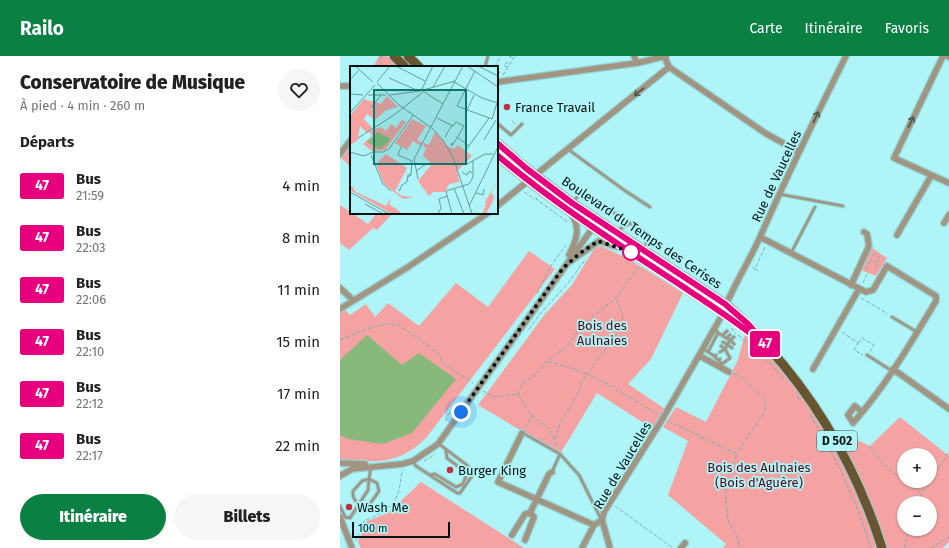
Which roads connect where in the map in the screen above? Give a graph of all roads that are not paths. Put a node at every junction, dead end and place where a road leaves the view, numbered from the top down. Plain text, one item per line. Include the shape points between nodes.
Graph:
1 (394, 56) edge
2 (408, 56) edge
3 (488, 56) edge
4 (634, 56) edge
5 (665, 56) edge
6 (846, 56) edge
7 (943, 56) edge
8 (653, 58) edge
9 (637, 63) junction
10 (404, 66) edge
11 (418, 66) edge
12 (485, 66) edge
13 (668, 67) junction
14 (500, 80) edge
15 (498, 123) edge
16 (522, 124) dead end
17 (350, 141) edge
18 (498, 144) edge
19 (569, 150) junction
20 (799, 152) junction
21 (340, 154) edge
22 (498, 156) edge
23 (931, 176) junction
24 (532, 179) junction
25 (949, 183) edge
26 (778, 194) junction
27 (572, 203) junction
28 (498, 205) edge
29 (602, 206) dead end
30 (843, 206) dead end
31 (650, 207) dead end
32 (815, 208) dead end
33 (612, 211) dead end
34 (570, 213) junction
35 (487, 214) edge
36 (949, 215) edge
37 (598, 219) junction
38 (630, 223) junction
39 (944, 223) dead end
40 (592, 227) junction
41 (616, 231) junction
42 (864, 232) dead end
43 (897, 235) dead end
44 (760, 237) junction
45 (645, 251) junction
46 (632, 253) junction
47 (790, 253) junction
48 (563, 268) junction
49 (851, 284) junction
50 (340, 288) edge
51 (859, 289) junction
52 (353, 300) junction
53 (724, 308) junction
54 (340, 309) edge
55 (892, 317) road end
56 (716, 330) junction
57 (727, 331) dead end
58 (917, 332) junction
59 (723, 335) junction
60 (730, 335) dead end
61 (734, 337) dead end
62 (715, 338) junction
63 (729, 339) junction
64 (719, 340) dead end
65 (713, 342) junction
66 (724, 342) dead end
67 (717, 344) dead end
68 (734, 344) dead end
69 (728, 345) junction
70 (721, 346) dead end
71 (732, 348) dead end
72 (725, 349) junction
73 (706, 351) junction
74 (720, 352) dead end
75 (727, 353) junction
76 (867, 355) road end
77 (700, 356) junction
78 (724, 356) dead end
79 (812, 369) dead end
80 (893, 370) junction
81 (729, 372) road end
82 (949, 409) edge
83 (862, 412) dead end
84 (522, 433) joint
85 (440, 446) junction
86 (446, 451) junction
87 (560, 454) junction
88 (340, 462) edge
89 (414, 463) junction
90 (371, 466) junction
91 (377, 466) junction
92 (552, 472) joint
93 (430, 475) junction
94 (340, 476) edge
95 (369, 479) junction
96 (537, 501) junction
97 (358, 504) junction
98 (340, 506) edge
99 (530, 513) junction
100 (340, 517) edge
101 (602, 520) junction
102 (594, 525) junction
103 (512, 535) dead end
104 (525, 540) dead end
105 (685, 542) dead end
106 (353, 546) edge
107 (582, 548) edge
108 (610, 548) edge
109 (681, 548) edge
110 (882, 548) edge

1 - 10 main road
2 - 11 main road
3 - 12 lane
4 - 9 street
5 - 8 street
5 - 13 street
20 -> 6 street, Rue de Vaucelles
23 -> 7 street via 894,158
8 - 9 street
9 - 14 street
13 -> 19 street
13 - 20 street via 765,133
15 - 16 lane via 511,135
17 - 21 street
18 - 24 main road, Boulevard du Temps des Cerises / D 502
19 - 24 street
19 - 31 lane
20 - 26 street, Rue de Vaucelles
22 - 24 main road, Boulevard du Temps des Cerises / D 502
23 - 25 street
23 - 43 street
24 - 27 main road, Boulevard du Temps des Cerises / D 502
24 - 28 street
24 - 34 main road, Boulevard du Temps des Cerises / D 502
26 - 30 lane
26 - 44 street, Rue de Vaucelles
27 - 29 lane via 581,192
27 - 37 main road, Boulevard du Temps des Cerises / D 502
32 - 47 lane
33 - 38 lane
34 - 40 main road, Boulevard du Temps des Cerises / D 502
34 - 48 street via 578,233
35 - 52 street via 408,267
36 - 39 street
37 - 40 street
37 - 41 main road, Boulevard du Temps des Cerises / D 502
38 - 41 lane
38 - 45 lane via 647,234 648,246
40 - 46 main road, Boulevard du Temps des Cerises / D 502
40 - 48 street
41 - 45 main road, Boulevard du Temps des Cerises / D 502
42 - 49 street via 867,234 869,246
44 - 47 street
44 - 53 street, Rue de Vaucelles
45 - 53 main road, Boulevard du Temps des Cerises / D 502
46 - 48 street via 598,241
46 - 53 main road, Boulevard du Temps des Cerises / D 502
47 - 49 street
48 - 85 street
49 - 51 street
50 - 52 street
51 - 58 street via 866,292 873,290 887,266 936,296 936,301
51 - 79 street
52 - 54 street
53 - 56 street, Rue de Vaucelles
53 - 110 main road, Boulevard du Temps des Cerises / D 502 via 768,347 823,417 866,501
55 - 58 lane
56 - 59 lane
56 - 62 lane
56 - 73 street, Rue de Vaucelles
57 - 59 lane
58 - 80 street
59 - 63 lane
60 - 63 lane
61 - 63 lane
62 - 64 lane
62 - 65 lane
63 - 68 lane
63 - 69 lane
65 - 67 lane
65 - 73 lane
66 - 69 lane
69 - 71 lane
69 - 72 lane
70 - 72 lane
72 - 74 lane
72 - 75 lane
73 - 75 lane via 715,355 722,364 730,358
73 - 77 street, Rue de Vaucelles
75 - 78 lane
76 - 80 lane
77 - 81 street
77 - 101 street, Rue de Vaucelles
80 - 82 street
80 - 83 street
84 - 87 lane
84 - 96 street via 498,482
85 - 86 lane
85 - 89 street
86 - 93 lane via 447,458 467,473 463,484 456,487 435,474
86 - 93 lane via 471,469 472,476 462,492 457,493
87 - 92 lane
87 - 101 lane via 579,475
88 - 91 street
89 - 91 street
89 - 93 lane
90 - 91 street
90 - 94 street via 352,469
90 - 95 lane
92 - 96 street
95 - 97 lane via 368,490
95 - 97 lane via 362,481 353,491 352,495
95 - 97 lane via 377,483 379,491 368,506
96 - 99 street
96 - 102 street
97 - 98 lane via 347,519
99 - 103 street via 525,514
99 - 104 street via 534,518
100 - 106 street
101 - 102 street
101 - 108 street, Rue de Vaucelles
102 - 107 street
105 - 109 street

